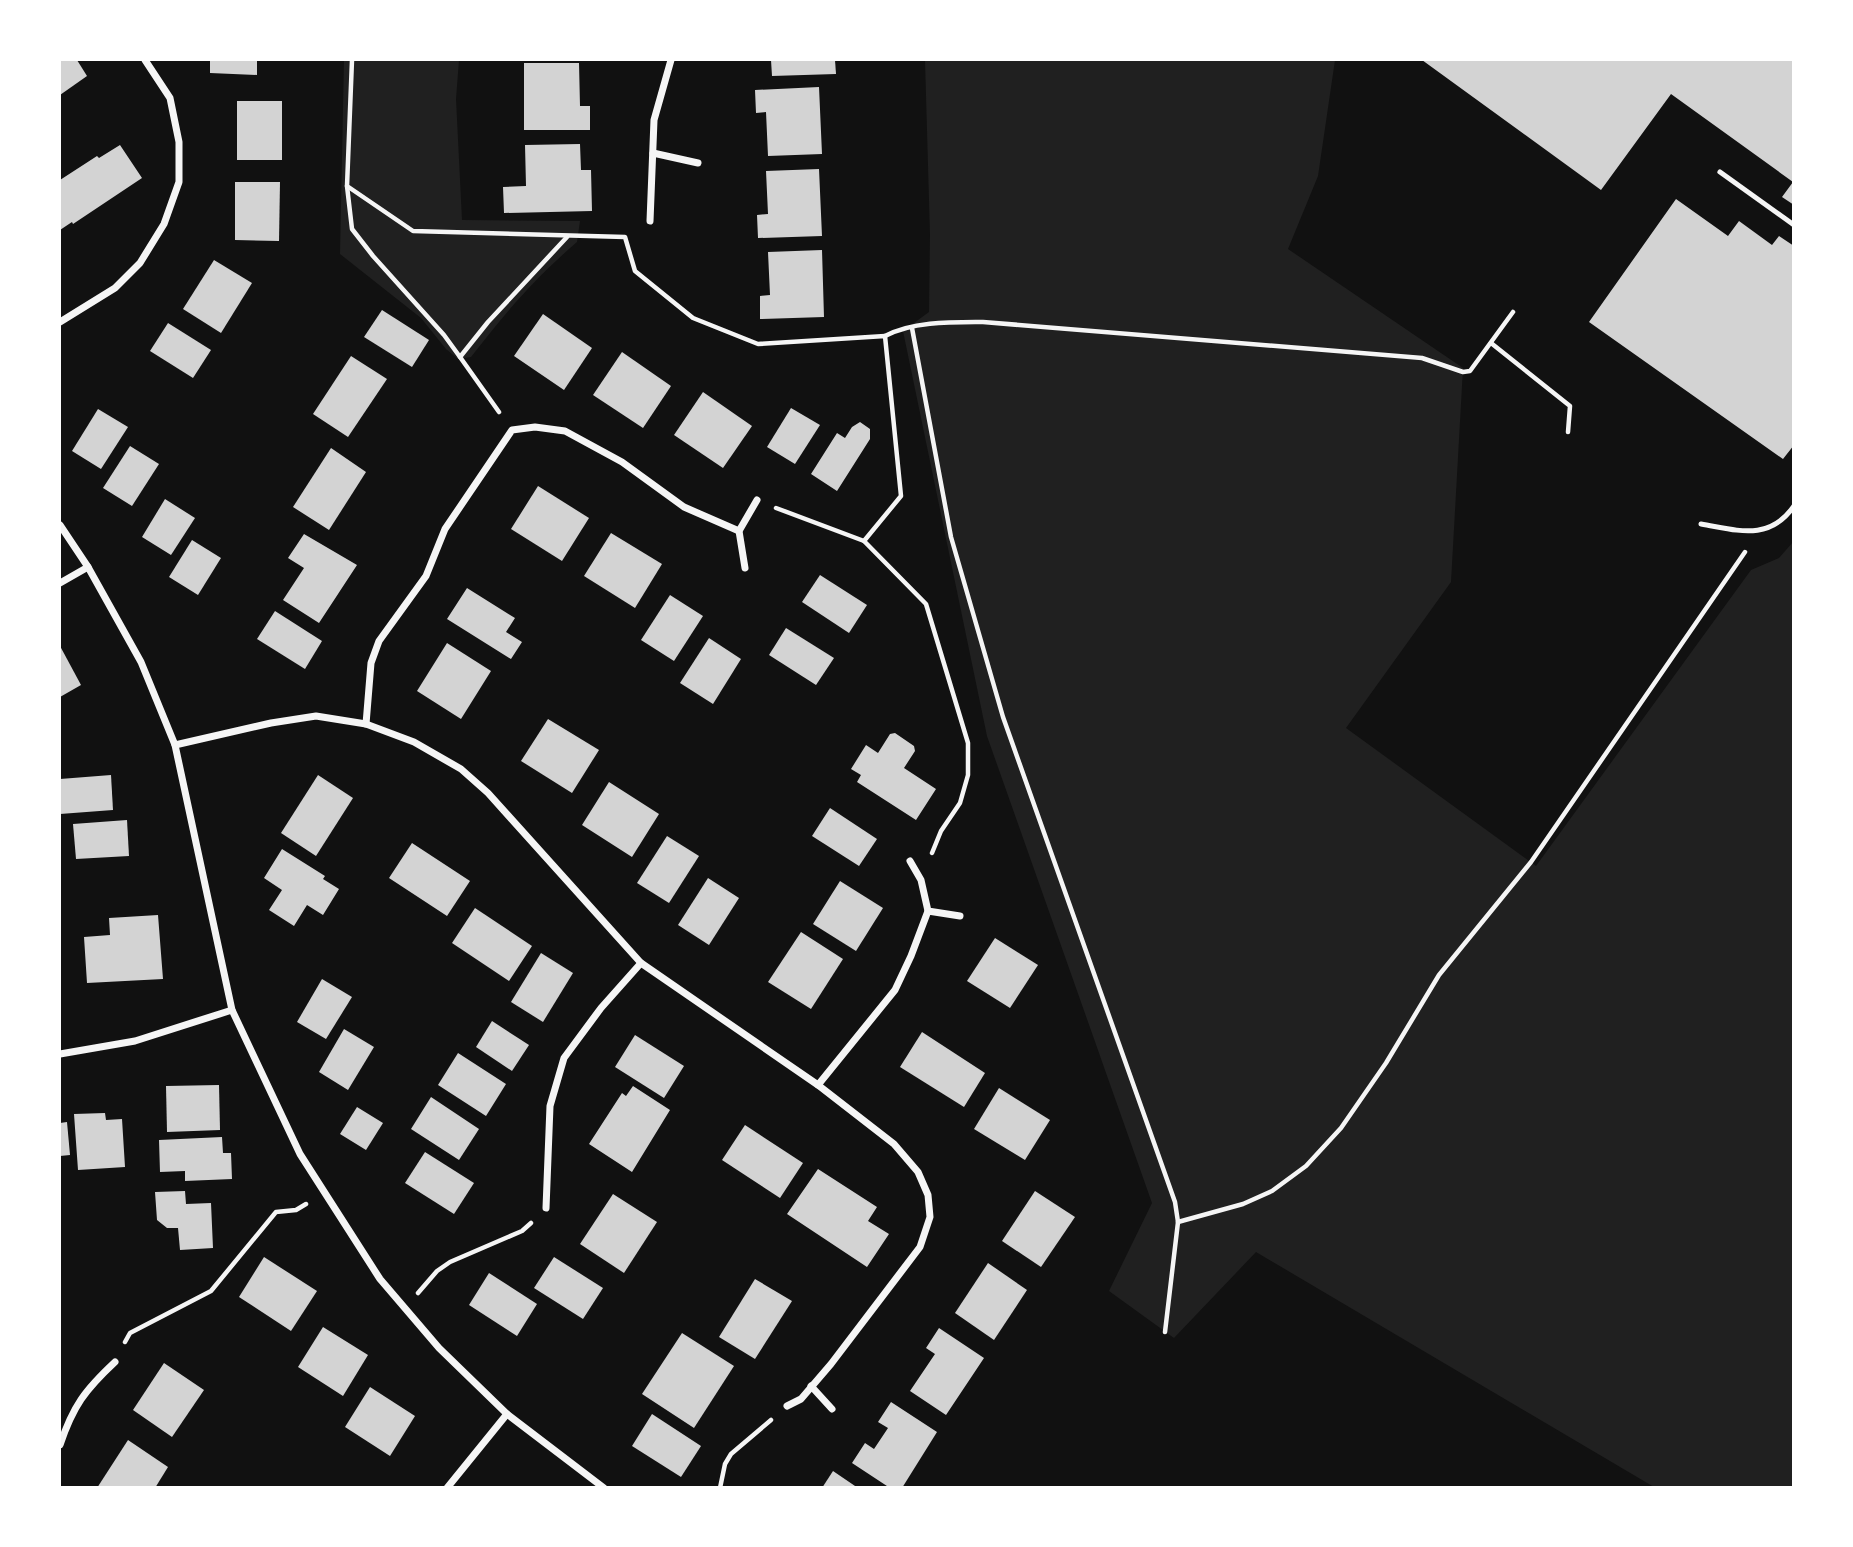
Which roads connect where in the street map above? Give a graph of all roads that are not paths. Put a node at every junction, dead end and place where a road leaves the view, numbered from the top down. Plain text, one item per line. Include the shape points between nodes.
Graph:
1 (145, 60) edge
2 (671, 60) edge
3 (653, 153) junction
4 (698, 163) dead end
5 (1720, 172) dead end
6 (650, 221) dead end
7 (1794, 225) edge
8 (60, 322) edge
9 (757, 500) road end
10 (1794, 506) edge
11 (1701, 524) dead end
12 (60, 525) edge
13 (738, 531) junction
14 (88, 567) junction
15 (745, 568) dead end
16 (60, 583) edge
17 (366, 724) junction
18 (175, 745) junction
19 (910, 861) dead end
20 (928, 911) junction
21 (960, 916) dead end
22 (641, 963) junction
23 (232, 1010) junction
24 (60, 1054) edge
25 (818, 1085) junction
26 (546, 1208) road end
27 (115, 1362) road end
28 (811, 1386) junction
29 (787, 1406) road end
30 (832, 1409) dead end
31 (507, 1413) junction
32 (60, 1445) edge
33 (447, 1488) edge
34 (604, 1488) edge

1 - 8 street via 170,98 179,142 179,182 164,224 140,263 115,288
2 - 3 street via 654,120
3 - 4 street
3 - 6 street
5 - 7 lane
9 - 13 street
10 - 11 lane via 1785,518 1755,533
12 - 14 street
13 - 15 street
13 - 17 street via 684,507 622,462 565,431 512,430 445,529 426,576 379,641 372,663
14 - 16 street
14 - 18 street via 141,662
17 - 18 street via 316,716
17 - 22 street via 461,768
18 - 23 street
19 - 20 street via 921,880
20 - 21 street
20 - 25 street via 895,990
22 - 25 street
22 - 26 street via 564,1058 550,1106
23 - 24 street via 135,1041
23 - 31 street via 300,1154 380,1279 439,1348
25 - 28 street via 894,1144 918,1172 928,1195 930,1217 920,1247
27 - 32 street via 87,1388
28 - 29 street via 801,1399
28 - 30 street
31 - 33 street
31 - 34 street

